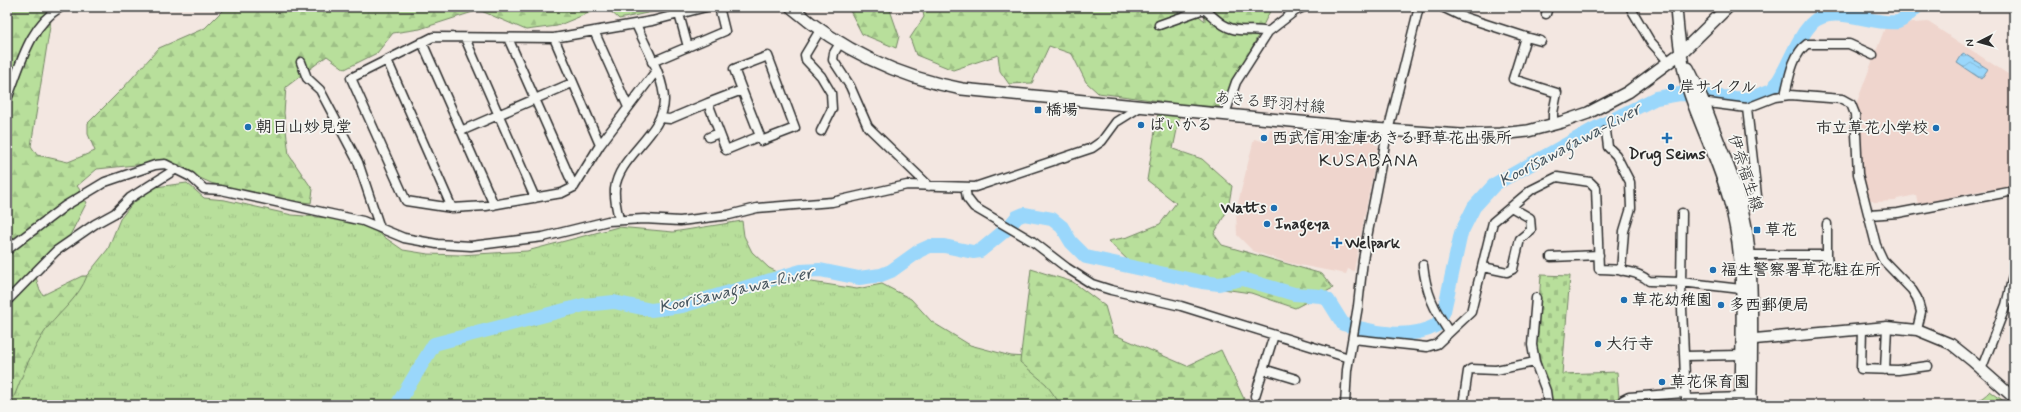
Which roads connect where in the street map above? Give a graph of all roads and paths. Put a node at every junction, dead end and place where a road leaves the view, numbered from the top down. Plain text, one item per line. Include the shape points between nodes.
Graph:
1 (61, 7) edge
2 (706, 7) edge
3 (719, 7) edge
4 (790, 7) edge
5 (1304, 7) edge
6 (1419, 7) edge
7 (1442, 7) edge
8 (1630, 7) edge
9 (1676, 7) edge
10 (1728, 7) edge
11 (679, 14) junction
12 (636, 24) junction
13 (1159, 25) dead end
14 (820, 30) junction
15 (594, 31) junction
16 (1268, 32) junction
17 (1526, 37) junction
18 (465, 38) junction
19 (508, 38) junction
20 (554, 38) junction
21 (1541, 41) dead end
22 (422, 42) junction
23 (840, 43) junction
24 (688, 47) junction
25 (1681, 54) junction
26 (1873, 56) dead end
27 (387, 60) junction
28 (301, 62) dead end
29 (652, 62) junction
30 (1668, 62) junction
31 (656, 71) junction
32 (572, 83) junction
33 (742, 90) junction
34 (1785, 95) junction
35 (1697, 97) junction
36 (7, 99) edge
37 (535, 99) junction
38 (708, 103) junction
39 (628, 107) junction
40 (1140, 107) junction
41 (1747, 108) junction
42 (1225, 114) junction
43 (499, 115) junction
44 (660, 118) junction
45 (1553, 124) junction
46 (1388, 130) junction
47 (461, 131) junction
48 (821, 131) dead end
49 (1606, 131) dead end
50 (719, 133) junction
51 (760, 136) junction
52 (709, 137) dead end
53 (600, 145) junction
54 (176, 170) junction
55 (929, 186) junction
56 (574, 187) junction
57 (965, 187) junction
58 (2014, 191) edge
59 (535, 198) junction
60 (1741, 204) junction
61 (494, 205) junction
62 (1511, 207) junction
63 (452, 208) junction
64 (1682, 213) dead end
65 (1869, 215) junction
66 (619, 220) junction
67 (1827, 224) dead end
68 (380, 228) junction
69 (7, 250) edge
70 (1599, 255) junction
71 (1749, 255) junction
72 (1828, 255) junction
73 (1550, 257) dead end
74 (1828, 264) dead end
75 (1423, 265) dead end
76 (1483, 267) junction
77 (1621, 271) junction
78 (2014, 272) edge
79 (1681, 282) junction
80 (1741, 289) junction
81 (1536, 298) dead end
82 (7, 302) edge
83 (1887, 327) junction
84 (1862, 329) junction
85 (1917, 330) junction
86 (1449, 332) junction
87 (1274, 335) junction
88 (1353, 336) junction
89 (1746, 340) junction
90 (1740, 355) junction
91 (1684, 356) junction
92 (1349, 358) junction
93 (1535, 362) junction
94 (1928, 366) dead end
95 (1263, 369) junction
96 (1885, 370) junction
97 (1981, 370) junction
98 (1296, 379) dead end
99 (1685, 393) junction
100 (1255, 396) dead end
101 (2014, 398) edge
102 (1741, 401) edge
103 (1345, 405) edge
104 (1463, 405) edge
105 (1548, 405) edge
106 (1619, 405) edge
107 (1751, 405) edge

1 - 36 street via 37,28
2 - 11 street
3 - 24 street via 724,31
4 - 14 main road, あきる野羽村線
5 - 16 street
6 - 46 street
7 - 17 street via 1461,16
8 - 30 street via 1650,41
9 - 25 main road, 伊奈福生線
10 - 25 main road, あきる野羽村線
11 - 12 street
11 - 24 street
12 - 15 street
12 - 29 street
13 - 16 street via 1204,9 1225,27
14 - 23 main road, あきる野羽村線
14 - 48 street via 805,55 831,93 832,109
15 - 20 street
15 - 39 street
16 - 42 street via 1236,82
17 - 21 street
17 - 45 street via 1513,79 1557,93 1552,113
18 - 19 street
18 - 22 street via 433,37
18 - 43 street
19 - 20 street
19 - 37 street
20 - 32 street
22 - 27 street
22 - 47 street
23 - 40 main road, あきる野羽村線 via 897,71 954,88
23 - 55 street via 833,60 850,86 868,127
24 - 29 street
25 - 30 main road, あきる野羽村線
25 - 35 main road, 伊奈福生線
26 - 34 street via 1849,44 1804,45 1791,71
27 - 63 street
27 - 63 street via 351,78 406,201
28 - 68 street via 307,78 320,90 358,162
29 - 31 street
30 - 45 main road, あきる野羽村線 via 1642,84 1616,99 1588,113
31 - 39 street
31 - 44 street via 663,89 664,102
32 - 37 street
32 - 53 street
33 - 38 street
33 - 51 street
33 - 51 street via 734,69 768,56 795,128 762,141
34 - 41 street
34 - 65 street via 1842,99 1853,107 1858,174
35 - 41 street
35 - 60 main road, 伊奈福生線
35 - 80 main road, 伊奈福生線 via 1729,199 1737,236
37 - 43 street
37 - 56 street
38 - 44 street via 670,119
38 - 50 street
39 - 53 street
40 - 42 main road, あきる野羽村線
40 - 57 street via 1116,122 1102,141 1092,148 975,187
41 - 60 street via 1757,196
42 - 46 main road, あきる野羽村線
43 - 47 street
43 - 59 street
44 - 66 street via 618,178 614,190
45 - 46 main road, あきる野羽村線 via 1528,131 1479,136
46 - 88 street via 1362,260
47 - 61 street
49 - 77 street via 1608,147 1616,155 1630,182 1631,208 1624,231
50 - 51 street via 726,150
50 - 52 street
53 - 56 street
54 - 68 street via 191,177 204,189 221,190 331,213
54 - 69 street via 165,164 155,165 105,182 65,206
54 - 82 street via 130,198 115,213 56,251
55 - 57 street
55 - 66 street via 902,186 832,202 757,208 729,215 680,221
56 - 59 street via 562,193
57 - 87 street via 967,198 974,207 1032,241 1092,284 1181,306
58 - 65 street via 1898,213
59 - 61 street
60 - 71 main road, 伊奈福生線
61 - 63 street
62 - 70 street via 1531,190 1557,177 1590,182 1596,188
62 - 76 street via 1493,222
62 - 76 street via 1530,218 1531,230 1520,239 1513,269 1507,272
64 - 79 street
65 - 85 street via 1879,254 1917,298 1921,312
66 - 68 street via 543,237 472,246 437,244 404,238
67 - 72 street
70 - 73 street
70 - 77 street via 1599,269
71 - 72 street
71 - 89 main road, 伊奈福生線
72 - 74 street
75 - 86 street via 1425,283 1434,309
76 - 86 street via 1471,312
77 - 79 street via 1643,275 1649,281
78 - 97 street via 2006,305
79 - 80 street
79 - 91 street
80 - 89 main road, 伊奈福生線
81 - 93 street via 1532,345
83 - 84 street
83 - 85 street
83 - 96 street
84 - 89 street
84 - 96 street via 1860,369
85 - 97 street via 1950,344
86 - 88 street via 1437,344 1427,348
87 - 92 street
87 - 95 street
88 - 92 street
89 - 90 main road, 伊奈福生線
89 - 107 main road, 伊奈福生線
90 - 91 street
90 - 102 main road, 伊奈福生線
91 - 99 street
92 - 103 street
93 - 104 street via 1496,370 1468,370
93 - 105 street via 1546,391
94 - 96 street
95 - 98 street
95 - 100 street
97 - 101 street
99 - 102 street via 1686,399
99 - 106 street via 1629,397

